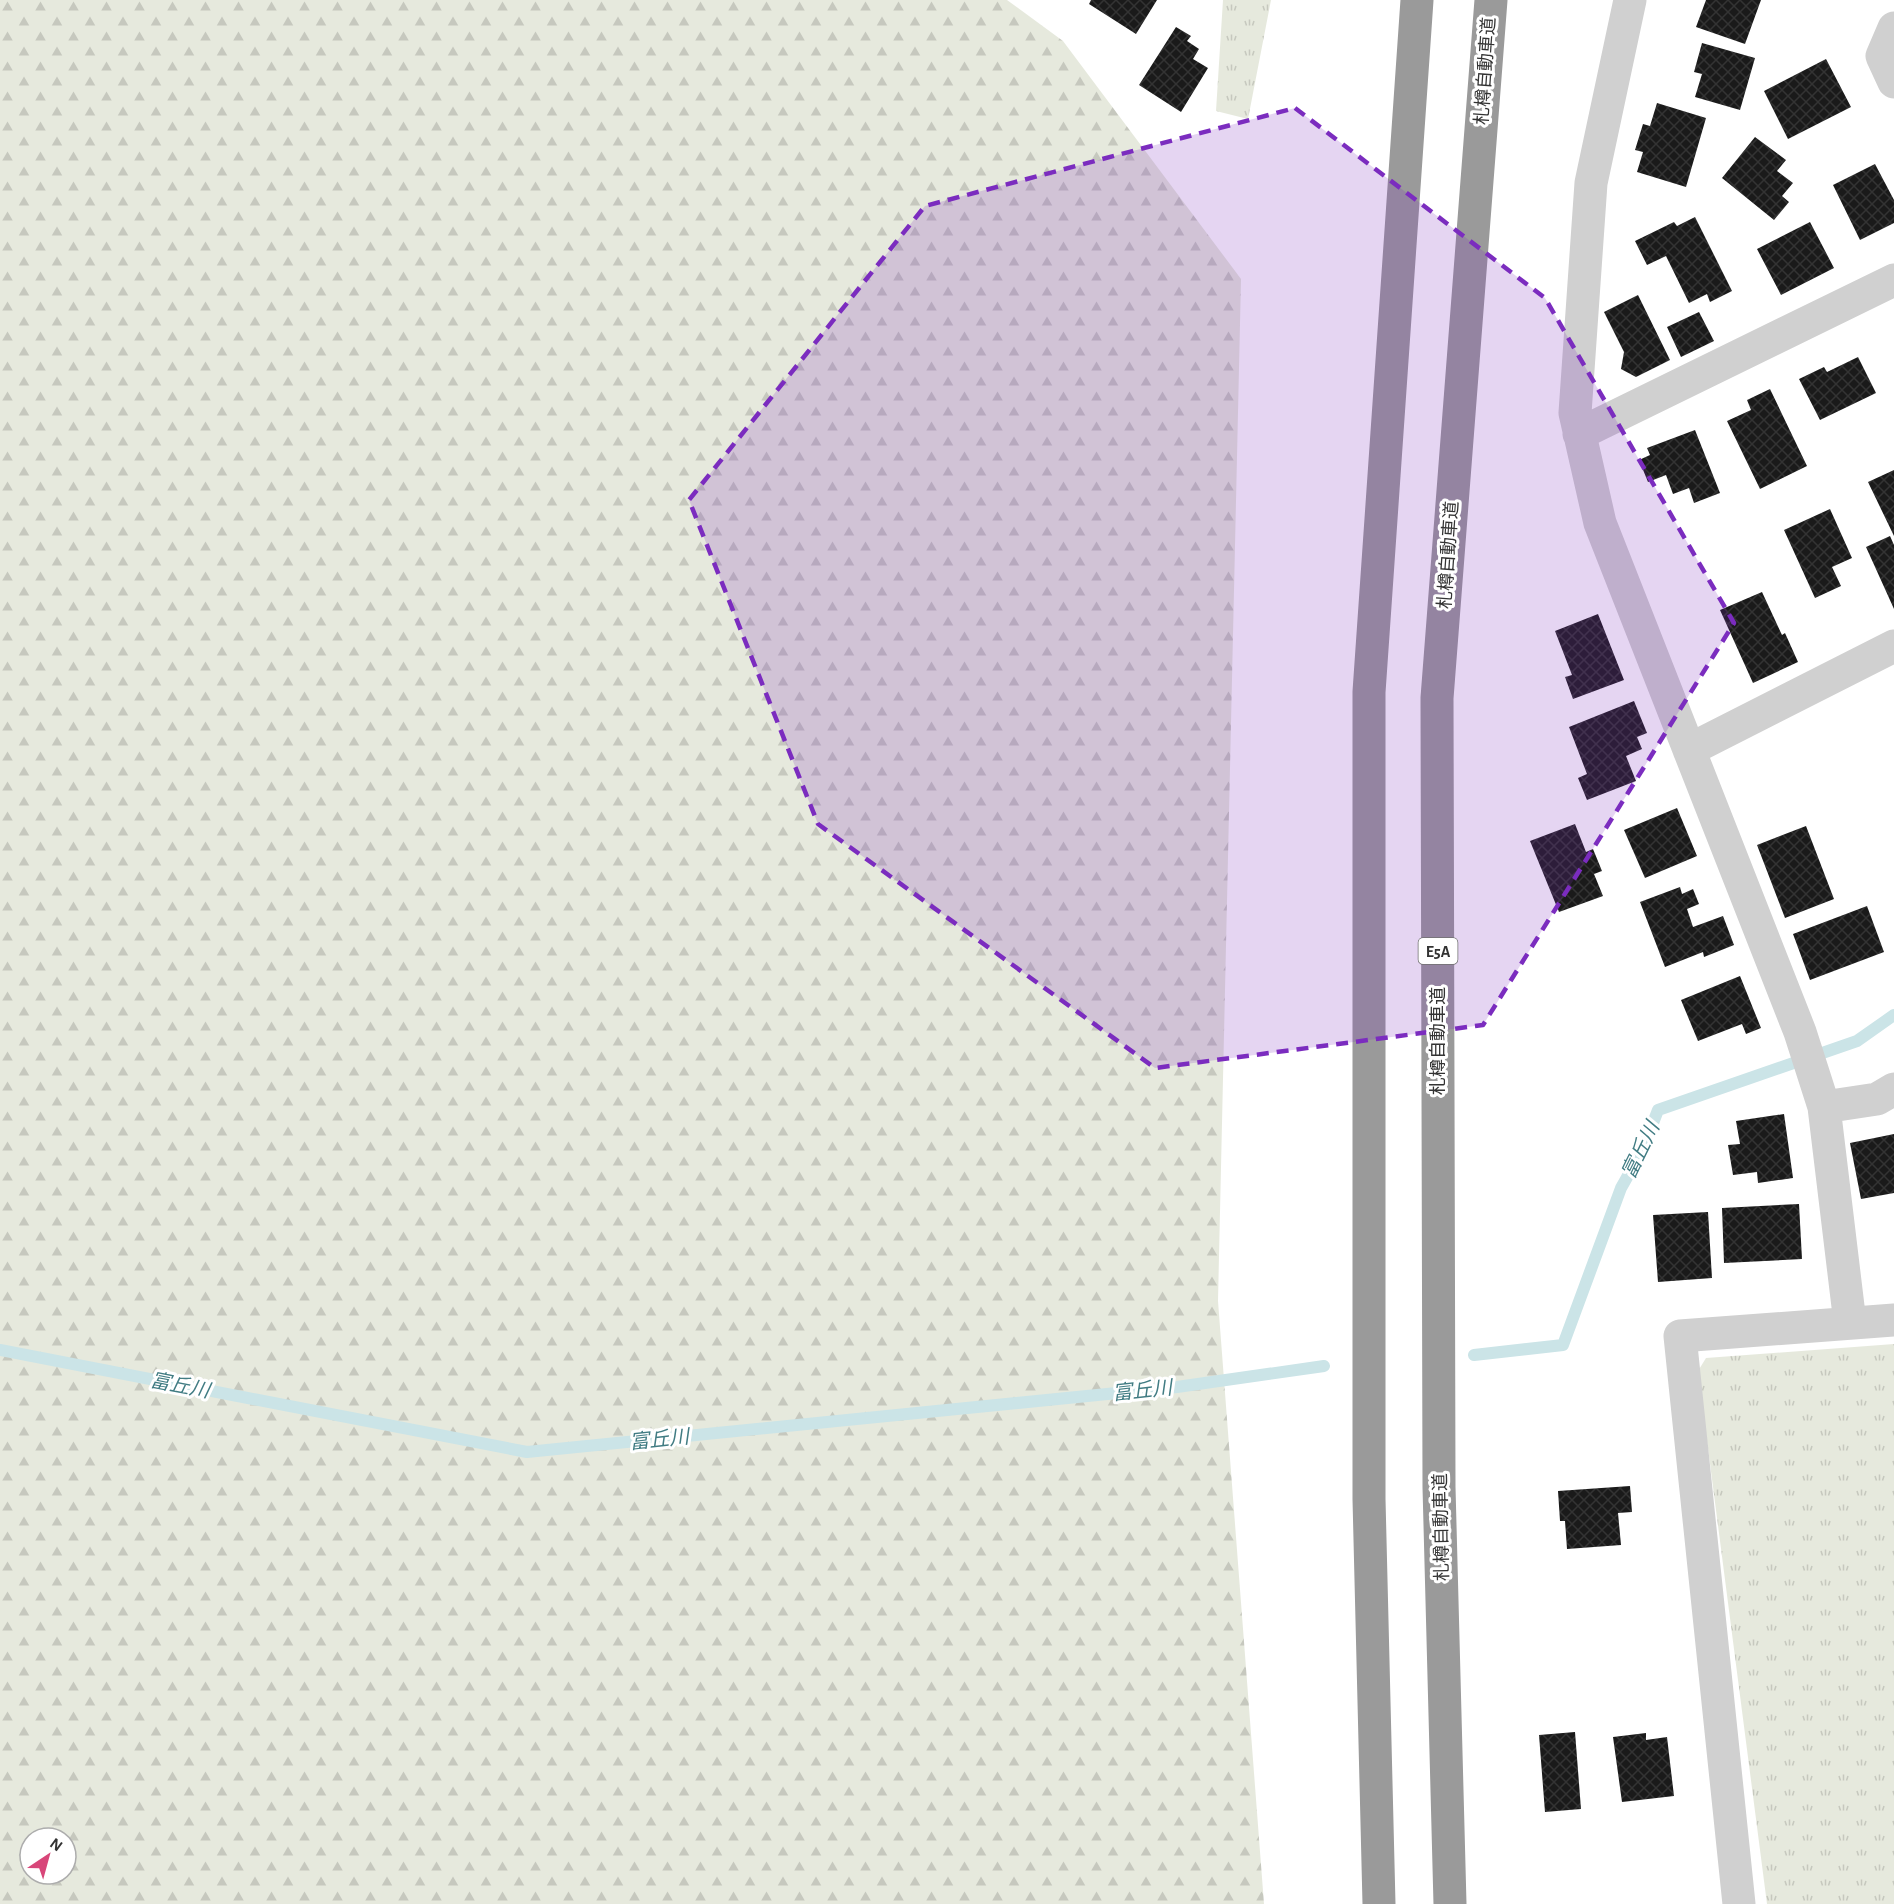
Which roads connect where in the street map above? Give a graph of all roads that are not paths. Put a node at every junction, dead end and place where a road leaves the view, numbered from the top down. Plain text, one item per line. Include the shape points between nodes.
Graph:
1 (1417, 0) edge
2 (1491, 0) edge
3 (1630, 0) edge
4 (1894, 28) edge
5 (1894, 82) edge
6 (1894, 280) edge
7 (1579, 434) junction
8 (1894, 646) edge
9 (1689, 750) junction
10 (1894, 1089) edge
11 (1821, 1098) junction
12 (1894, 1320) edge
13 (1850, 1323) junction
14 (1379, 1904) edge
15 (1450, 1904) edge
16 (1739, 1904) edge

1 - 14 highway via 1369,692 1369,1499
2 - 15 highway, 札樽自動車道 / E5A via 1437,698 1439,1487
3 - 7 street via 1591,183 1575,413
4 - 5 street via 1882,57
6 - 7 street
7 - 9 street via 1600,523
8 - 9 street
9 - 11 street via 1800,1032
10 - 11 street via 1877,1099
11 - 13 street
12 - 13 street
13 - 16 street via 1680,1336

